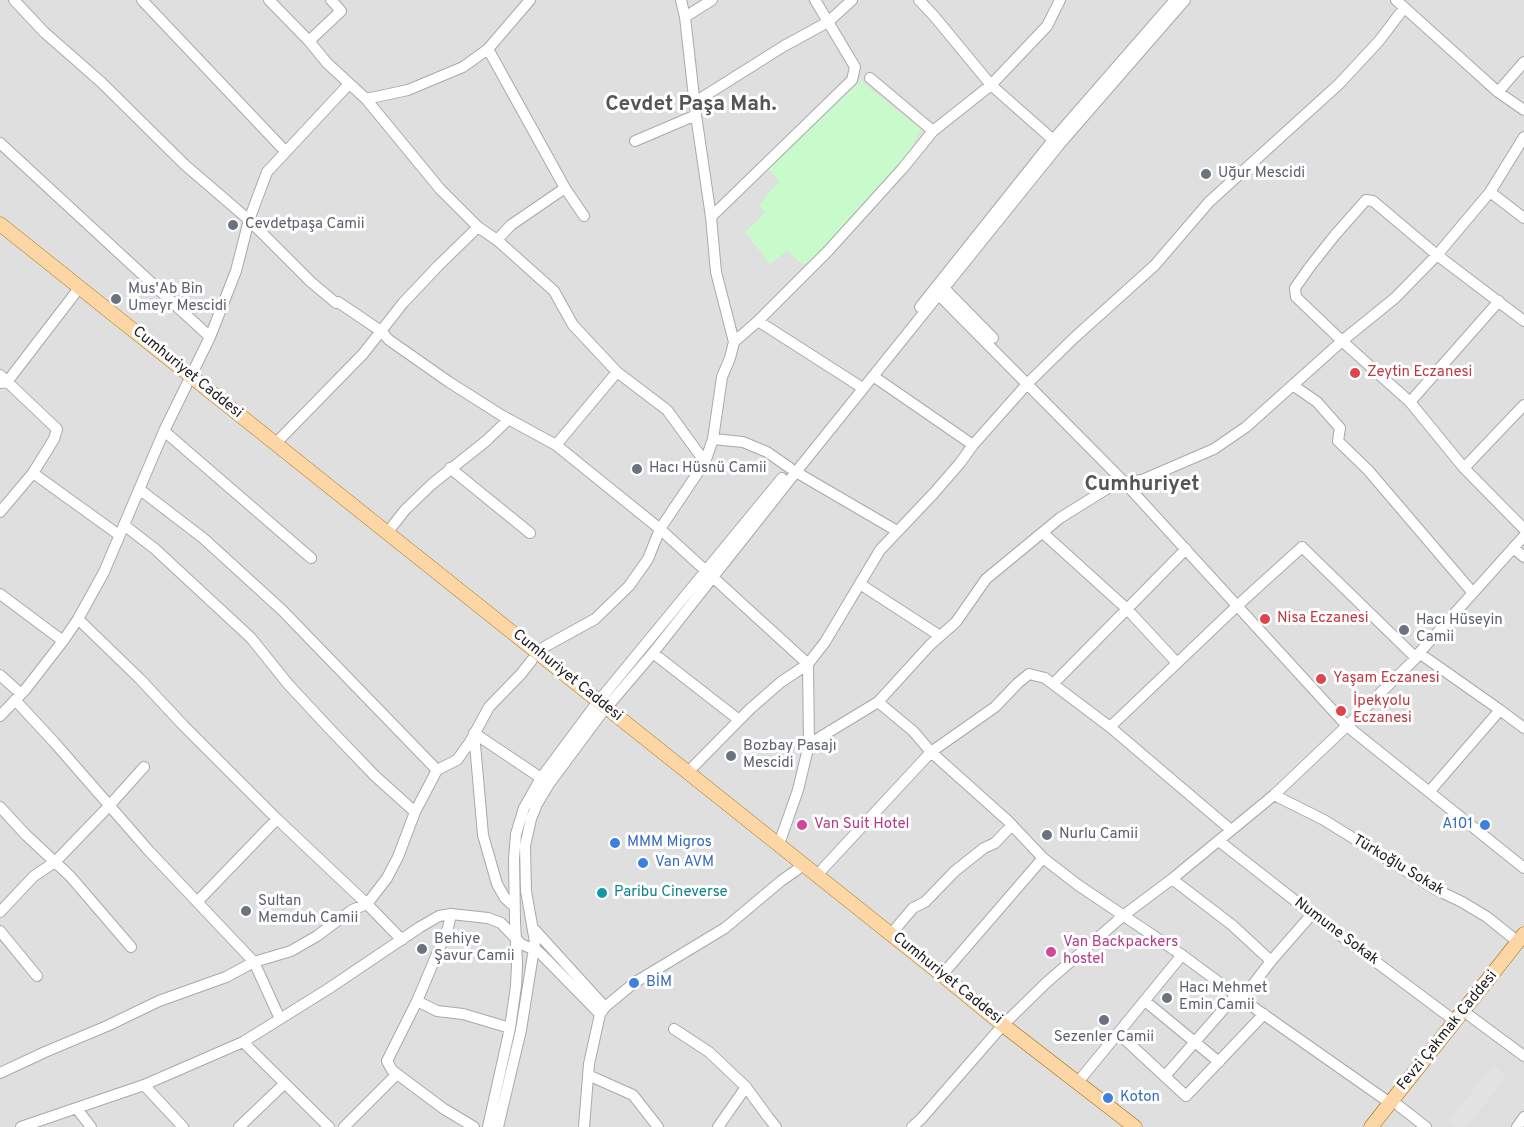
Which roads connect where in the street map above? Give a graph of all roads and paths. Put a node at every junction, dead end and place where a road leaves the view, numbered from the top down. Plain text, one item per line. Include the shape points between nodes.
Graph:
1 (14, 0) edge
2 (143, 0) edge
3 (269, 0) edge
4 (331, 0) edge
5 (530, 0) edge
6 (681, 0) edge
7 (712, 0) edge
8 (815, 0) edge
9 (852, 0) edge
10 (918, 0) edge
11 (1060, 0) edge
12 (1175, 0) edge
13 (1185, 0) edge
14 (1400, 4) edge
15 (685, 17) junction
16 (828, 22) junction
17 (309, 42) junction
18 (488, 49) junction
19 (1524, 62) edge
20 (870, 78) dead end
21 (348, 84) junction
22 (992, 85) junction
23 (1498, 92) junction
24 (366, 99) junction
25 (695, 102) junction
26 (1524, 110) edge
27 (696, 115) junction
28 (933, 131) junction
29 (1524, 137) edge
30 (635, 141) dead end
31 (0, 143) edge
32 (1056, 143) junction
33 (285, 151) junction
34 (565, 188) junction
35 (1490, 192) junction
36 (584, 216) dead end
37 (711, 217) junction
38 (1524, 218) edge
39 (249, 220) junction
40 (0, 224) edge
41 (478, 227) junction
42 (0, 236) edge
43 (497, 240) junction
44 (1437, 255) junction
45 (939, 289) junction
46 (77, 291) junction
47 (1499, 301) junction
48 (758, 321) junction
49 (1524, 321) edge
50 (381, 331) junction
51 (210, 336) junction
52 (1342, 341) junction
53 (734, 342) junction
54 (617, 372) junction
55 (873, 376) junction
56 (188, 379) junction
57 (2, 380) edge
58 (1030, 381) junction
59 (858, 385) junction
60 (1294, 386) junction
61 (1410, 402) junction
62 (1524, 405) edge
63 (509, 419) junction
64 (164, 431) junction
65 (712, 439) junction
66 (276, 444) junction
67 (556, 445) junction
68 (973, 445) junction
69 (705, 462) junction
70 (450, 468) junction
71 (1464, 468) junction
72 (793, 470) junction
73 (33, 473) junction
74 (1128, 481) junction
75 (140, 489) junction
76 (0, 512) edge
77 (660, 529) junction
78 (1524, 529) edge
79 (122, 530) junction
80 (897, 531) junction
81 (387, 533) junction
82 (530, 533) dead end
83 (1043, 533) junction
84 (1524, 536) edge
85 (1513, 548) junction
86 (1186, 549) junction
87 (1524, 557) edge
88 (311, 558) dead end
89 (709, 574) junction
90 (860, 584) junction
91 (1473, 593) junction
92 (0, 594) edge
93 (1240, 603) junction
94 (1126, 609) junction
95 (78, 619) junction
96 (940, 636) junction
97 (63, 641) junction
98 (653, 653) junction
99 (535, 656) junction
100 (1418, 656) junction
101 (1177, 663) junction
102 (808, 664) junction
103 (0, 675) edge
104 (1053, 684) junction
105 (18, 697) junction
106 (878, 702) junction
107 (600, 708) junction
108 (1500, 710) junction
109 (0, 716) edge
110 (739, 720) junction
111 (1349, 724) junction
112 (1110, 727) junction
113 (1524, 728) edge
114 (474, 733) junction
115 (809, 744) junction
116 (931, 752) junction
117 (144, 767) dead end
118 (437, 770) junction
119 (688, 772) junction
120 (541, 778) junction
121 (1430, 790) junction
122 (1274, 795) junction
123 (109, 806) junction
124 (0, 807) edge
125 (415, 812) junction
126 (277, 819) junction
127 (1012, 825) junction
128 (1231, 830) junction
129 (1219, 841) junction
130 (779, 844) junction
131 (1043, 858) junction
132 (55, 862) junction
133 (1524, 862) edge
134 (1524, 868) edge
135 (798, 869) junction
136 (817, 875) junction
137 (1172, 879) junction
138 (197, 902) junction
139 (367, 904) junction
140 (515, 907) junction
141 (0, 912) edge
142 (450, 914) junction
143 (1312, 914) junction
144 (1124, 915) junction
145 (514, 921) junction
146 (501, 923) junction
147 (533, 928) junction
148 (0, 931) edge
149 (891, 934) junction
150 (402, 940) junction
151 (516, 940) junction
152 (1522, 942) edge
153 (131, 947) dead end
154 (534, 948) junction
155 (1182, 955) junction
156 (1272, 961) junction
157 (254, 962) junction
158 (942, 975) junction
159 (37, 976) dead end
160 (1239, 997) junction
161 (417, 1001) junction
162 (1145, 1001) junction
163 (602, 1010) junction
164 (1264, 1014) junction
165 (1470, 1016) junction
166 (280, 1020) junction
167 (1455, 1021) junction
168 (510, 1028) junction
169 (1001, 1028) junction
170 (674, 1029) dead end
171 (1118, 1033) junction
172 (243, 1042) junction
173 (1195, 1042) junction
174 (1524, 1056) edge
175 (1219, 1062) junction
176 (0, 1073) edge
177 (397, 1074) junction
178 (588, 1075) junction
179 (1165, 1076) junction
180 (1078, 1082) junction
181 (284, 1084) junction
182 (144, 1085) junction
183 (746, 1087) junction
184 (1395, 1104) junction
185 (77, 1109) junction
186 (1524, 1117) edge
187 (921, 1119) junction
188 (21, 1127) edge
189 (91, 1127) edge
190 (183, 1127) edge
191 (240, 1127) edge
192 (329, 1127) edge
193 (344, 1127) edge
194 (474, 1127) edge
195 (488, 1127) edge
196 (498, 1127) edge
197 (584, 1127) edge
198 (658, 1127) edge
199 (718, 1127) edge
200 (776, 1127) edge
201 (912, 1127) edge
202 (932, 1127) edge
203 (1122, 1127) edge
204 (1135, 1127) edge
205 (1371, 1127) edge
206 (1382, 1127) edge
207 (1426, 1127) edge
208 (1516, 1127) edge

1 - 39 street via 185,165
2 - 33 street
3 - 17 street
4 - 17 street via 341,11
5 - 18 street
6 - 15 street
7 - 15 street
8 - 16 street
9 - 16 street
10 - 22 street
11 - 22 street via 1047,26
12 - 32 street
13 - 32 street
14 - 23 street
14 - 58 street via 1379,41 1339,84 1209,201 1155,265
15 - 25 street
16 - 25 street
16 - 37 street via 855,67 852,80
17 - 21 street
18 - 24 street via 463,67 408,90
18 - 34 street
19 - 23 street
20 - 28 street
21 - 24 street
21 - 33 street
22 - 28 street
22 - 32 street
23 - 26 street
24 - 41 street via 440,189
25 - 27 street
27 - 30 street
27 - 37 street
28 - 48 street via 828,251
29 - 35 street
31 - 51 street
32 - 45 street
33 - 39 street via 267,171
34 - 36 street
34 - 43 street via 511,225
35 - 38 street
35 - 44 street
37 - 53 street via 716,272
39 - 50 street via 311,282
39 - 51 street via 236,272
40 - 46 main road, Cumhuriyet Caddesi
41 - 43 street
41 - 50 street via 403,303
42 - 46 main road, Cumhuriyet Caddesi
43 - 54 street via 554,291 573,325
44 - 47 street
44 - 52 street via 1395,298
44 - 52 street via 1373,201 1366,200 1294,288 1296,297
45 - 55 street
45 - 58 street
45 - 59 street
46 - 56 main road, Cumhuriyet Caddesi
46 - 57 street
47 - 49 street
47 - 61 street
48 - 53 street
48 - 59 street
50 - 63 street via 448,382
50 - 66 street
51 - 56 street
52 - 60 street
52 - 61 street
53 - 65 street via 722,377
54 - 67 street
54 - 69 street via 668,410
55 - 68 street
55 - 72 street
56 - 64 street
56 - 66 main road, Cumhuriyet Caddesi
56 - 99 main road, Cumhuriyet Caddesi
57 - 73 street via 57,429
58 - 68 street
58 - 74 street
59 - 72 street
60 - 74 street via 1214,449 1142,480
60 - 91 street via 1317,402 1340,428 1338,441 1368,470
61 - 71 street
62 - 71 street
63 - 67 street
63 - 70 street
64 - 75 street
64 - 88 street
65 - 69 street
65 - 72 street via 759,448
66 - 81 main road, Cumhuriyet Caddesi
67 - 77 street
68 - 80 street
69 - 77 street
70 - 81 street via 405,510
70 - 82 street
71 - 78 street
72 - 80 street
72 - 89 street
73 - 76 street
73 - 79 street
74 - 83 street via 1113,485
74 - 86 street
74 - 93 street
75 - 79 street
75 - 118 street via 203,538 282,610
77 - 89 street
77 - 99 street via 648,559 629,585 595,619
79 - 95 street
79 - 125 street via 155,549 251,638 327,726
80 - 90 street via 880,550
81 - 99 main road, Cumhuriyet Caddesi
83 - 94 street
83 - 96 street via 986,579 956,622
84 - 85 street
85 - 87 street
85 - 91 street
86 - 93 street
86 - 94 street
89 - 98 street
89 - 102 street
89 - 107 street
90 - 96 street
90 - 102 street
91 - 100 street
92 - 97 street
93 - 100 street via 1302,546
93 - 101 street
93 - 111 street
94 - 101 street
94 - 104 street
95 - 97 street
95 - 126 street
96 - 106 street
97 - 105 street
98 - 107 street
98 - 110 street
99 - 107 main road, Cumhuriyet Caddesi
99 - 114 street via 489,707
100 - 108 street
100 - 111 street
101 - 112 street
102 - 110 street via 781,682
102 - 115 street
103 - 105 street
104 - 112 street
104 - 116 street via 1029,674 995,707
105 - 109 street
105 - 123 street
106 - 115 street
106 - 116 street
107 - 119 main road, Cumhuriyet Caddesi
107 - 120 street
107 - 135 main road, Cumhuriyet Caddesi
107 - 147 street via 549,784 531,819 524,859
108 - 113 street
108 - 121 street
110 - 119 street
111 - 121 street
111 - 122 street
112 - 128 street
114 - 118 street via 457,760
114 - 120 street
114 - 140 street via 483,835 497,884
115 - 130 street
116 - 127 street
116 - 136 street
117 - 123 street
118 - 125 street
119 - 130 main road, Cumhuriyet Caddesi
120 - 140 street via 529,796 516,834
121 - 133 street
121 - 134 street
122 - 128 street
122 - 152 street, Türkoğlu Sokak via 1324,820
123 - 132 street
123 - 138 street
124 - 132 street
125 - 139 street via 398,857
126 - 138 street
126 - 139 street
127 - 131 street
127 - 149 street via 995,843 955,871 925,902 913,908
128 - 129 street
129 - 137 street
129 - 143 street, Numune Sokak
130 - 136 main road, Cumhuriyet Caddesi
131 - 144 street
131 - 158 street
132 - 141 street via 34,876
132 - 153 street
135 - 163 street via 725,928 634,983
135 - 169 main road, Cumhuriyet Caddesi
136 - 149 main road, Cumhuriyet Caddesi
137 - 144 street
137 - 156 street
138 - 157 street
139 - 150 street
139 - 157 street via 291,951
140 - 145 street
142 - 146 street
142 - 150 street via 439,916
142 - 161 street via 448,928
143 - 156 street
143 - 167 street, Numune Sokak
144 - 155 street
144 - 169 street
145 - 146 street
145 - 147 street via 523,921
145 - 151 street
146 - 151 street
147 - 154 street
147 - 163 street
148 - 159 street
149 - 158 main road, Cumhuriyet Caddesi
150 - 166 street
151 - 154 street
151 - 168 street via 516,986
152 - 165 main road
152 - 167 main road, Fevzi Çakmak Caddesi
154 - 163 street
154 - 196 street
155 - 160 street
155 - 162 street
156 - 160 street
157 - 166 street
157 - 176 street
158 - 169 main road, Cumhuriyet Caddesi
160 - 164 street
160 - 173 street
161 - 168 street via 437,1011
161 - 177 street via 387,1061
162 - 171 street
162 - 173 street
163 - 178 street
164 - 175 street
164 - 184 street
165 - 174 street
165 - 184 main road
166 - 172 street
167 - 184 main road, Fevzi Çakmak Caddesi
168 - 195 street
169 - 180 main road, Cumhuriyet Caddesi
169 - 187 street
169 - 203 main road, Cumhuriyet Caddesi
170 - 183 street via 709,1052
171 - 179 street
171 - 180 street
172 - 181 street
172 - 182 street
173 - 175 street
173 - 179 street
175 - 179 street via 1186,1096
177 - 193 street
177 - 194 street via 444,1110
178 - 197 street
178 - 198 street via 633,1095
180 - 204 main road, Cumhuriyet Caddesi
181 - 191 street
181 - 192 street
182 - 185 street
182 - 190 street
183 - 199 street
183 - 200 street
184 - 205 main road, Fevzi Çakmak Caddesi
184 - 206 main road
184 - 207 street
185 - 188 street
185 - 189 street
186 - 208 street
187 - 201 street
187 - 202 street

